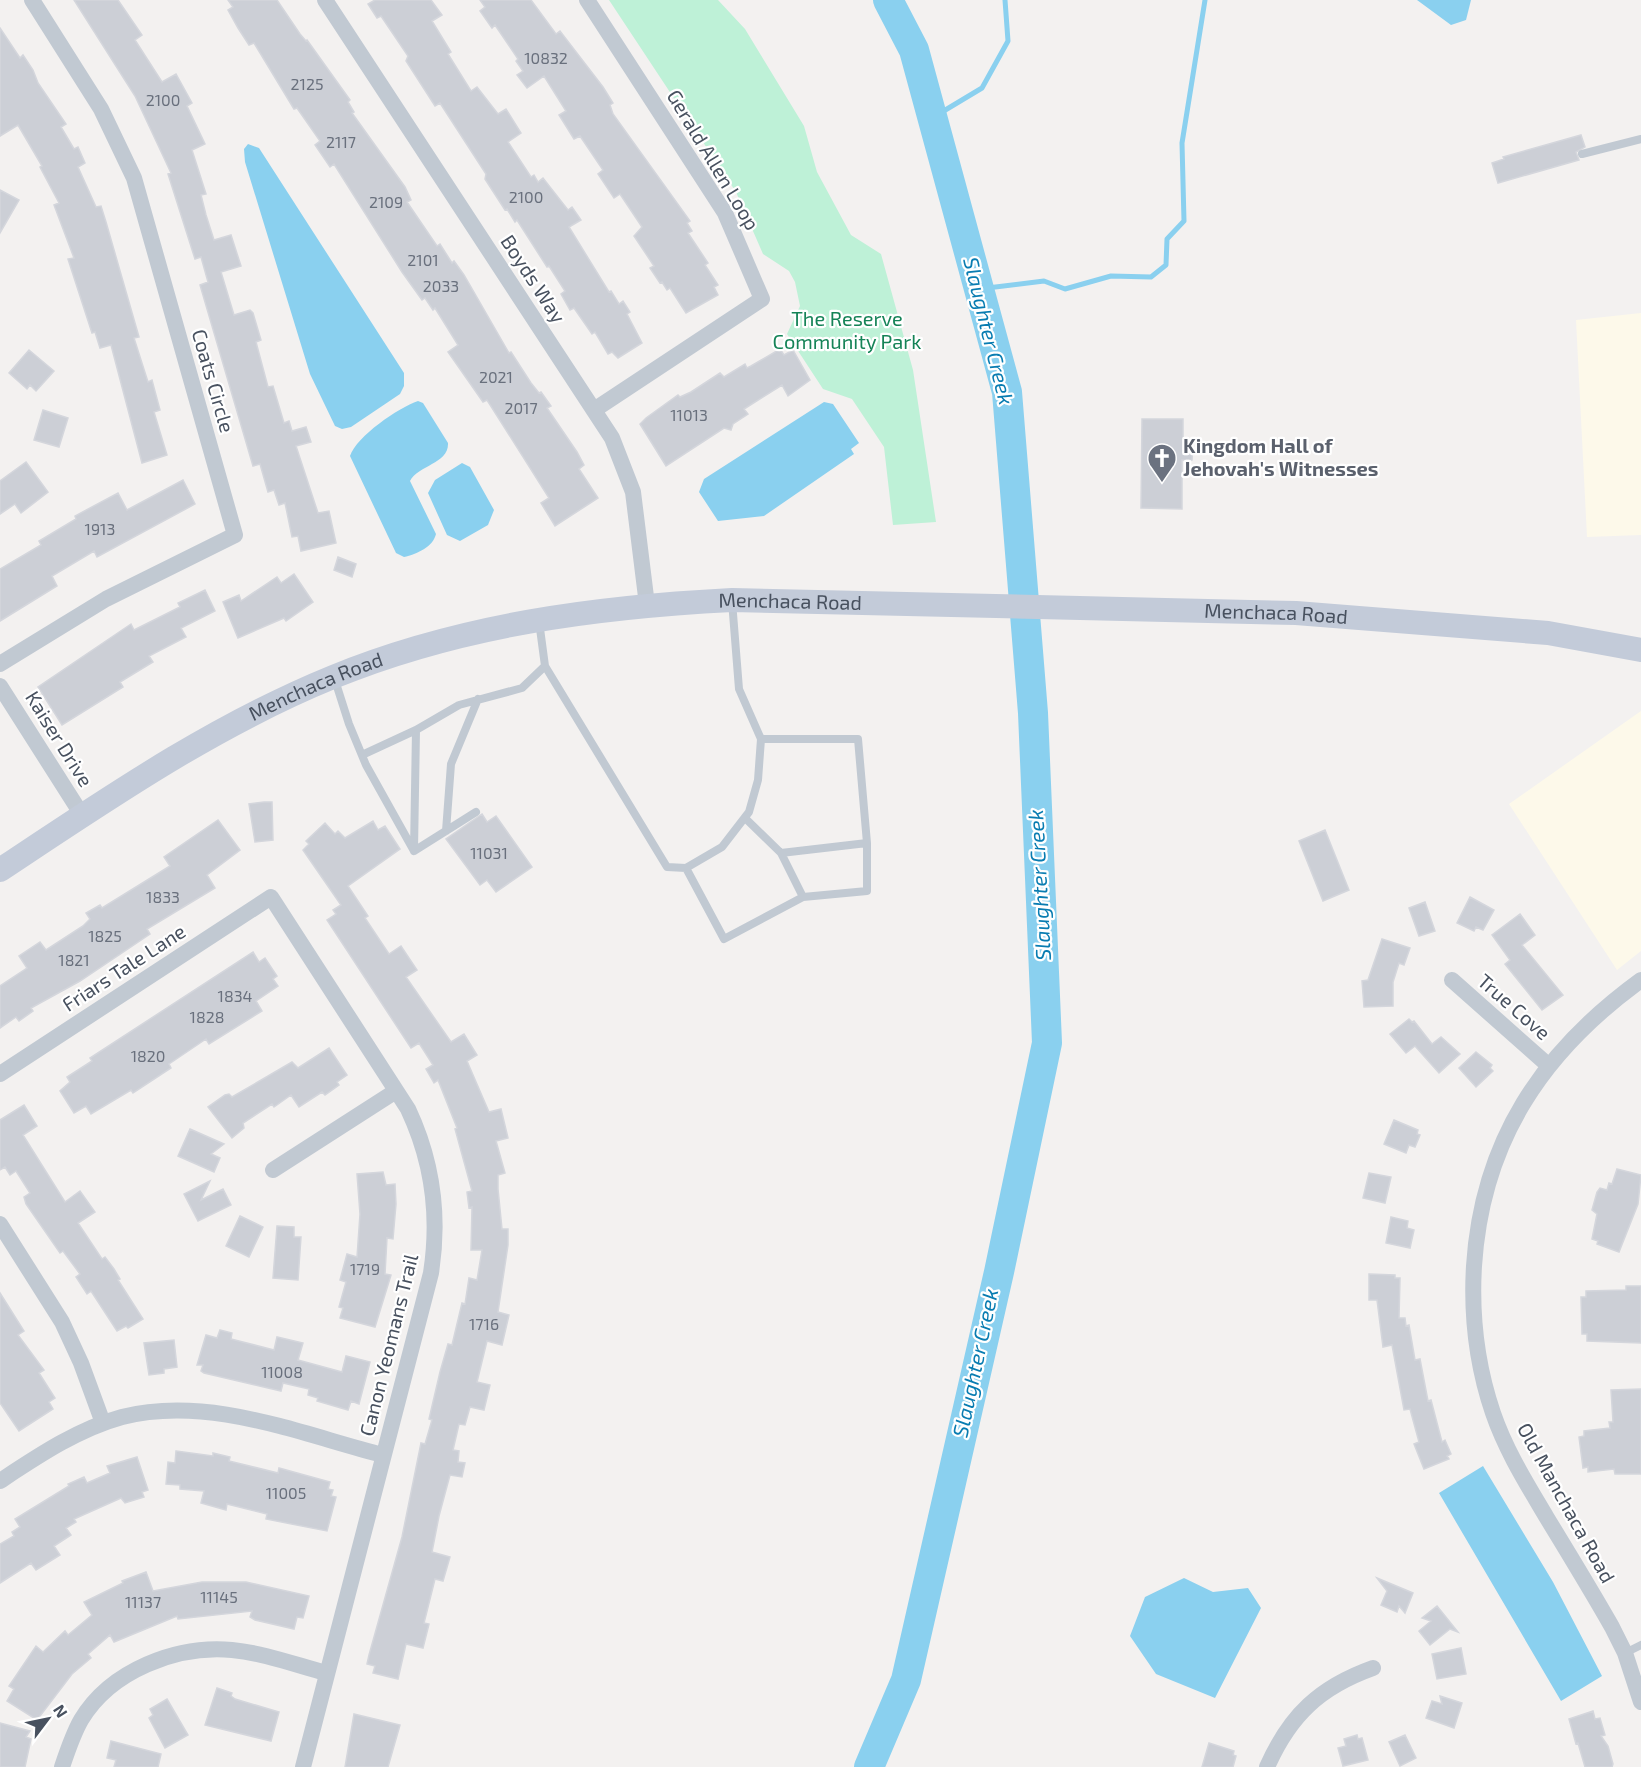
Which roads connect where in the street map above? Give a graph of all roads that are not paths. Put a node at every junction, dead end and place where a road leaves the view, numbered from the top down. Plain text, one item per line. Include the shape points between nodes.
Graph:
1 (32, 0) edge
2 (325, 0) edge
3 (586, 0) edge
4 (1641, 139) edge
5 (1582, 154) dead end
6 (594, 410) junction
7 (732, 600) junction
8 (647, 605) junction
9 (539, 618) junction
10 (1641, 650) edge
11 (0, 664) edge
12 (545, 666) junction
13 (334, 677) junction
14 (0, 686) edge
15 (478, 699) junction
16 (416, 730) junction
17 (760, 739) junction
18 (362, 755) junction
19 (476, 812) dead end
20 (82, 815) junction
21 (745, 818) junction
22 (446, 831) junction
23 (867, 843) junction
24 (414, 851) junction
25 (781, 853) junction
26 (686, 868) junction
27 (0, 870) edge
28 (271, 897) joint
29 (803, 897) junction
30 (1452, 980) dead end
31 (1641, 980) edge
32 (1549, 1066) junction
33 (0, 1074) edge
34 (396, 1091) junction
35 (273, 1170) dead end
36 (0, 1224) edge
37 (103, 1423) junction
38 (383, 1455) junction
39 (0, 1480) edge
40 (1641, 1645) edge
41 (1625, 1653) junction
42 (1373, 1668) dead end
43 (326, 1673) junction
44 (1641, 1702) edge
45 (63, 1767) edge
46 (303, 1767) edge
47 (1267, 1767) edge

1 - 11 street, Coats Circle via 101,109 134,178 235,535 106,599
2 - 6 street, Boyds Way
3 - 6 street, Gerald Allen Loop via 725,213 762,299
4 - 5 lane
6 - 8 street, Boyds Way via 621,456 630,483
7 - 8 main road, Menchaca Road
7 - 10 main road, Menchaca Road via 1296,613 1548,633
7 - 17 lane via 739,689
8 - 9 main road, Menchaca Road
9 - 12 lane
9 - 13 main road, Menchaca Road via 434,643
12 - 15 lane via 522,688
12 - 26 lane via 668,867
13 - 18 lane
13 - 20 main road, Menchaca Road via 196,744
14 - 20 street, Kaiser Drive
15 - 16 lane via 459,705
15 - 22 lane via 451,764
16 - 18 lane
16 - 24 lane
17 - 21 lane via 758,780
17 - 23 lane via 858,739
18 - 24 lane
19 - 22 lane
20 - 27 main road, Menchaca Road
21 - 25 lane
21 - 26 lane via 722,848
22 - 24 lane
23 - 25 lane
23 - 29 lane via 867,891
25 - 29 lane
26 - 29 lane via 724,939
28 - 33 street, Friars Tale Lane
28 - 34 street, Canon Yeomans Trail
30 - 32 street, True Cove
31 - 32 street, Old Manchaca Road via 1592,1018
32 - 41 street, Old Manchaca Road via 1513,1119 1489,1177 1475,1246 1473,1283 1478,1352 1485,1386 1506,1444
34 - 35 street
34 - 38 street, Canon Yeomans Trail via 426,1153 436,1225 431,1273
36 - 37 street via 62,1322
37 - 38 street via 160,1411 210,1412
37 - 39 street
38 - 43 street, Canon Yeomans Trail
40 - 41 lane
41 - 44 street, Old Manchaca Road
42 - 47 street via 1350,1676 1316,1697 1288,1728
43 - 45 street via 233,1650 190,1651 152,1662 112,1686 95,1703 81,1720
43 - 46 street, Canon Yeomans Trail

